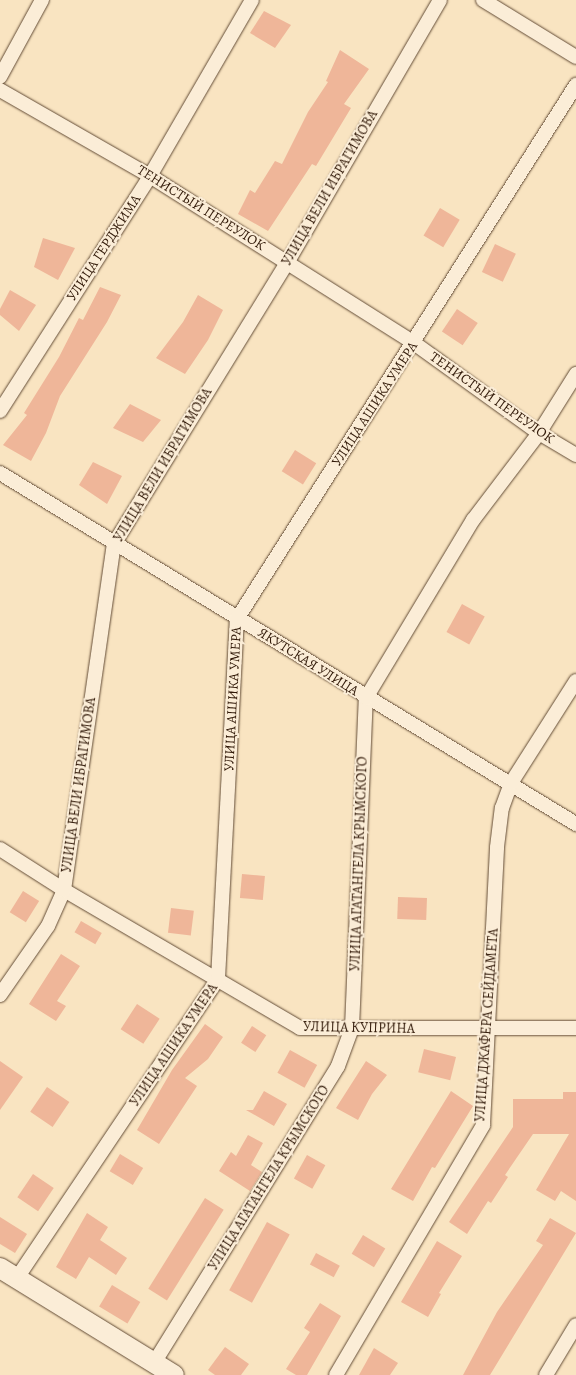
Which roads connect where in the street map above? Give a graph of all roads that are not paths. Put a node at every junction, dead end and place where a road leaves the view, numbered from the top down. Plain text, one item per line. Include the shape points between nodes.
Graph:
1 (42, 0) edge
2 (252, 0) edge
3 (440, 0) edge
4 (483, 0) edge
5 (576, 57) edge
6 (0, 77) edge
7 (576, 85) edge
8 (0, 90) edge
9 (150, 176) junction
10 (287, 262) junction
11 (414, 343) junction
12 (576, 374) edge
13 (0, 411) edge
14 (539, 433) junction
15 (576, 455) edge
16 (0, 473) edge
17 (114, 544) junction
18 (237, 619) junction
19 (576, 681) edge
20 (366, 698) junction
21 (511, 783) junction
22 (576, 824) edge
23 (0, 849) edge
24 (64, 890) junction
25 (218, 979) junction
26 (0, 995) edge
27 (352, 1028) junction
28 (489, 1028) junction
29 (576, 1028) edge
30 (8, 1273) edge
31 (576, 1325) edge
32 (154, 1363) junction
33 (174, 1375) edge
34 (336, 1375) edge
35 (546, 1375) edge

1 - 6 street
2 - 9 street, УЛИЦА ГЕРДЖИМА
3 - 10 street, УЛИЦА ВЕЛИ ИБРАГИМОВА
4 - 5 street
7 - 11 street, УЛИЦА АШИКА УМЕРА
8 - 9 street, ТЕНИСТЫЙ ПЕРЕУЛОК
9 - 10 street, ТЕНИСТЫЙ ПЕРЕУЛОК
9 - 13 street, УЛИЦА ГЕРДЖИМА
10 - 11 street, ТЕНИСТЫЙ ПЕРЕУЛОК
10 - 17 street, УЛИЦА ВЕЛИ ИБРАГИМОВА
11 - 14 street, ТЕНИСТЫЙ ПЕРЕУЛОК
11 - 18 street, УЛИЦА АШИКА УМЕРА
12 - 14 street, УЛИЦА АГАТАНГЕЛА КРЫМСКОГО
14 - 15 street, ТЕНИСТЫЙ ПЕРЕУЛОК
14 - 20 street, УЛИЦА АГАТАНГЕЛА КРЫМСКОГО via 473,520
16 - 17 street, ЯКУТСКАЯ УЛИЦА
17 - 18 street, ЯКУТСКАЯ УЛИЦА
17 - 24 street, УЛИЦА ВЕЛИ ИБРАГИМОВА
18 - 20 street, ЯКУТСКАЯ УЛИЦА
18 - 25 street, УЛИЦА АШИКА УМЕРА
19 - 21 street, УЛИЦА ДЖАФЕРА СЕЙДАМЕТА
20 - 21 street, ЯКУТСКАЯ УЛИЦА
20 - 27 street, УЛИЦА АГАТАНГЕЛА КРЫМСКОГО
21 - 22 street, ЯКУТСКАЯ УЛИЦА
21 - 28 street, УЛИЦА ДЖАФЕРА СЕЙДАМЕТА via 502,808 497,847
23 - 24 street, УЛИЦА КУПРИНА
24 - 25 street, УЛИЦА КУПРИНА
24 - 26 street, УЛИЦА ВЕЛИ ИБРАГИМОВА via 48,926
25 - 27 street, УЛИЦА КУПРИНА via 300,1028
25 - 30 street, УЛИЦА АШИКА УМЕРА
27 - 28 street, УЛИЦА КУПРИНА
27 - 32 street, УЛИЦА АГАТАНГЕЛА КРЫМСКОГО via 338,1066
28 - 29 street, УЛИЦА КУПРИНА
28 - 34 street, УЛИЦА ДЖАФЕРА СЕЙДАМЕТА via 483,1125
30 - 32 street
31 - 35 street
32 - 33 street

